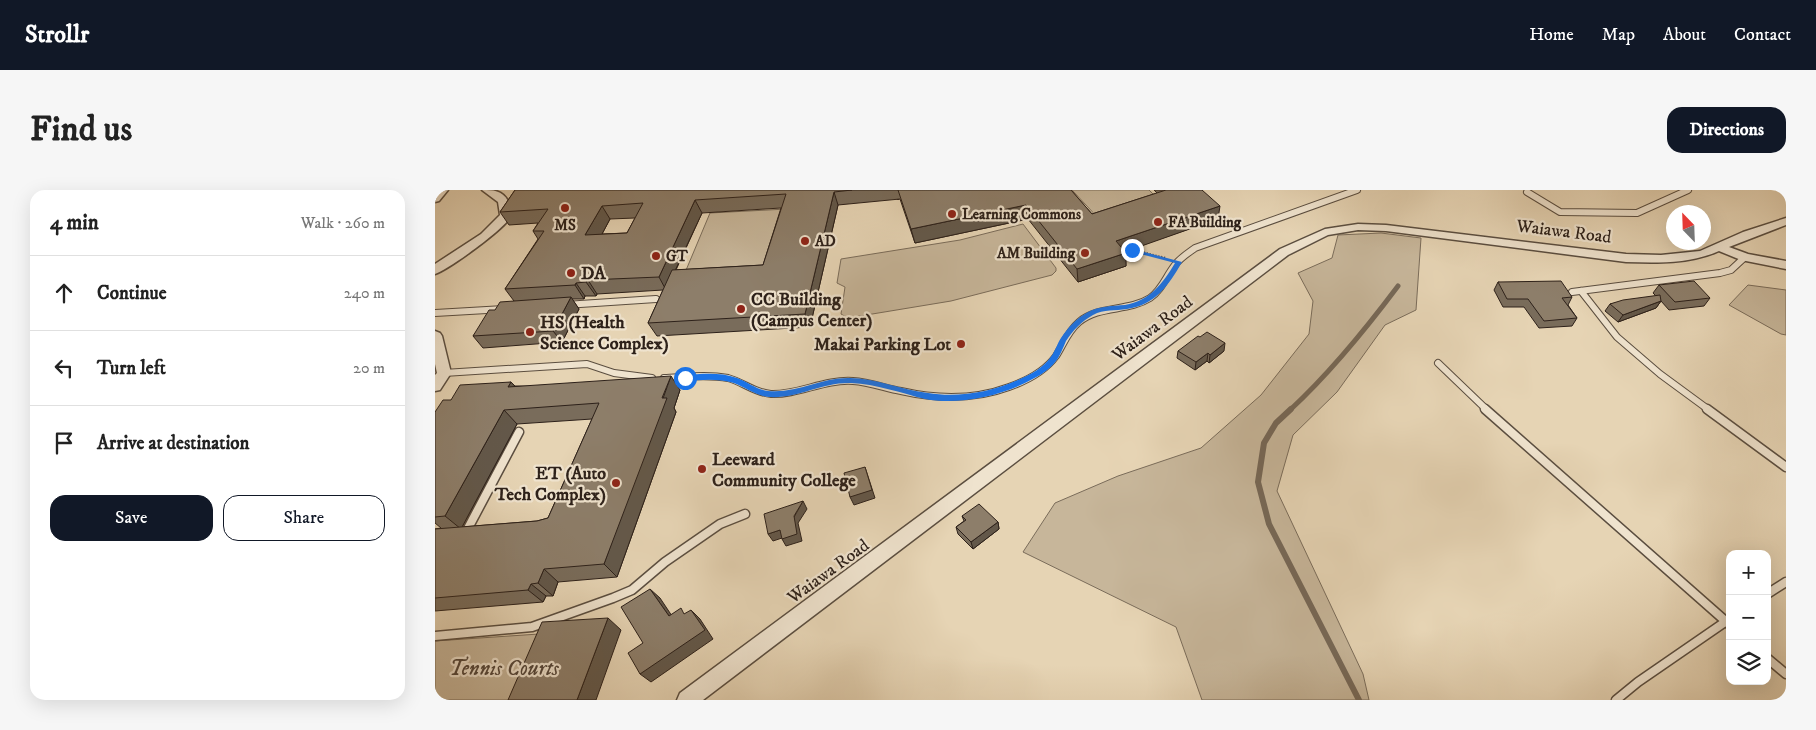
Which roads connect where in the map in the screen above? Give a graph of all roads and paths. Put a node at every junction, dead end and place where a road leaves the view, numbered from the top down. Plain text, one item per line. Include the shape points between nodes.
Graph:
1 (443, 190) edge
2 (487, 190) edge
3 (1357, 190) edge
4 (1688, 190) edge
5 (1527, 192) dead end
6 (435, 199) edge
7 (1786, 221) edge
8 (1719, 247) junction
9 (1132, 250) edge
10 (1745, 257) junction
11 (1178, 262) junction
12 (1786, 264) edge
13 (435, 270) edge
14 (1581, 291) junction
15 (1572, 292) dead end
16 (656, 299) dead end
17 (560, 305) edge
18 (512, 308) edge
19 (435, 313) edge
20 (435, 336) edge
21 (1438, 363) dead end
22 (444, 373) junction
23 (435, 386) edge
24 (519, 432) dead end
25 (1786, 467) edge
26 (745, 514) dead end
27 (475, 534) edge
28 (1786, 582) edge
29 (1771, 591) edge
30 (1726, 619) edge
31 (1726, 622) edge
32 (435, 636) edge
33 (1771, 661) edge
34 (1786, 674) edge
35 (687, 700) edge
36 (1616, 700) edge

1 - 6 street
2 - 13 street via 502,199 507,214 489,233
3 - 11 lane via 1206,243
4 - 5 lane via 1637,213 1560,212
7 - 8 street, Waiawa Road
8 - 10 street
8 - 35 street, Waiawa Road via 1701,254 1661,259 1626,258 1386,228 1325,232 1284,252
9 - 11 path
10 - 12 street
10 - 14 lane via 1731,270 1720,274
11 - 22 lane via 1159,292 1145,301 1093,313 1077,323 1053,360 1039,371 1002,389 966,397 928,396 849,380 768,394 728,379 630,377 587,364
14 - 15 lane
14 - 25 lane via 1617,337 1660,374
16 - 17 lane
18 - 19 lane
20 - 22 street
21 - 30 lane via 1497,420
22 - 23 street
24 - 27 lane via 462,534
26 - 32 lane via 720,524 665,562 632,590 613,598 532,627
28 - 29 lane
31 - 36 lane
33 - 34 lane

